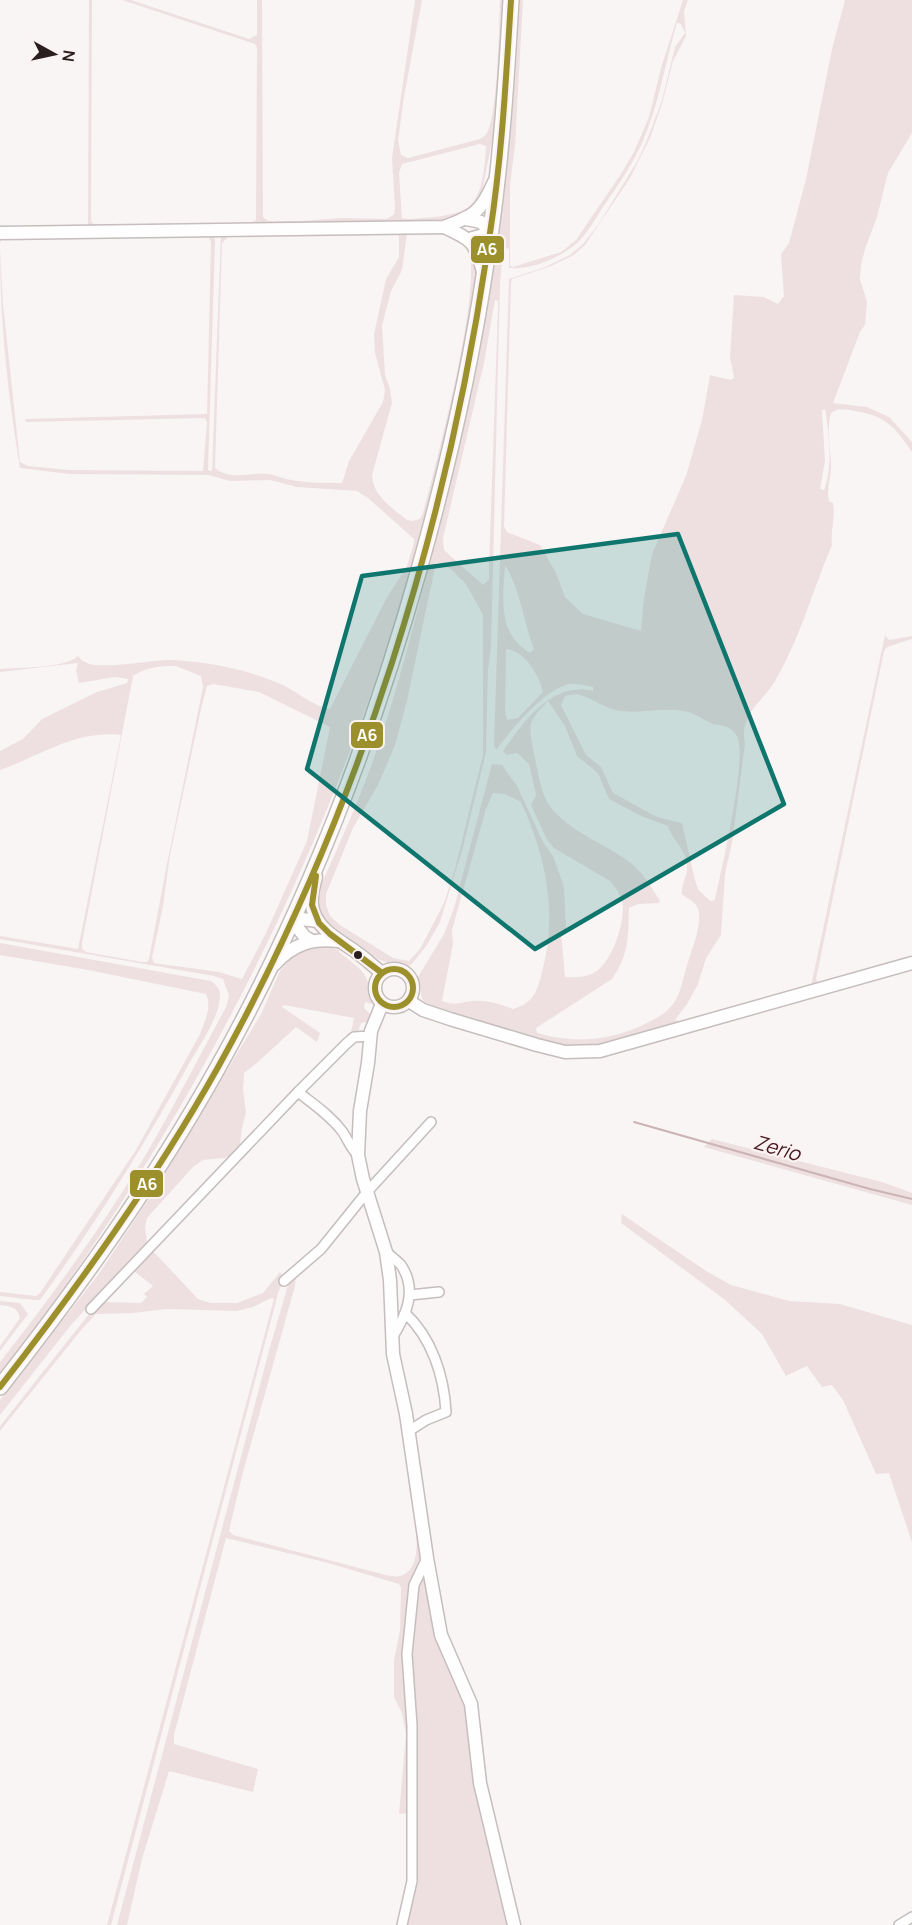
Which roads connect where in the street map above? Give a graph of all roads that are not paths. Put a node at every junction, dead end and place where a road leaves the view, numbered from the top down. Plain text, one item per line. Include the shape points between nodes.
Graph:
1 (511, 0) edge
2 (498, 170) junction
3 (466, 219) junction
4 (444, 227) junction
5 (0, 233) edge
6 (490, 233) junction
7 (469, 238) junction
8 (484, 277) junction
9 (322, 854) junction
10 (291, 921) junction
11 (318, 921) junction
12 (312, 941) junction
13 (338, 941) junction
14 (912, 963) edge
15 (267, 973) junction
16 (382, 973) junction
17 (409, 1001) junction
18 (382, 1004) junction
19 (371, 1036) junction
20 (298, 1092) junction
21 (430, 1122) dead end
22 (358, 1155) junction
23 (367, 1192) junction
24 (386, 1252) junction
25 (284, 1281) dead end
26 (439, 1292) dead end
27 (410, 1295) junction
28 (91, 1309) dead end
29 (405, 1313) junction
30 (392, 1338) junction
31 (0, 1387) edge
32 (409, 1431) junction
33 (427, 1558) junction
34 (912, 1917) edge
35 (402, 1925) edge
36 (514, 1925) edge
37 (899, 1925) edge

1 - 2 main road
2 - 3 street via 488,195
2 - 6 main road
3 - 4 street
3 - 6 street via 481,222
4 - 5 street
4 - 7 street
6 - 7 street
6 - 8 main road
7 - 8 street
8 - 9 main road via 465,384 398,646
9 - 10 main road
9 - 11 street via 312,896
10 - 11 street
10 - 12 street
10 - 15 main road
11 - 13 street
12 - 13 street
12 - 15 street via 285,953
13 - 16 street
14 - 17 street via 600,1051 565,1052 537,1045 432,1013
15 - 31 main road via 216,1070 147,1185 67,1301
16 - 17 street via 399,969 409,976 414,988
16 - 18 street via 375,991
17 - 18 street via 396,1008
18 - 19 street
19 - 20 street via 354,1037
19 - 22 street
20 - 22 street via 333,1120
20 - 28 street
21 - 23 street
22 - 23 street
23 - 24 street
23 - 25 street via 321,1249
24 - 27 street via 401,1265
24 - 30 street
26 - 27 street
27 - 29 street
29 - 30 street
29 - 32 street via 430,1347 442,1378 446,1412
30 - 32 street
32 - 33 street
33 - 35 street via 414,1585 407,1654 412,1726 412,1881
33 - 36 street via 441,1635 471,1704 480,1782
34 - 37 street

